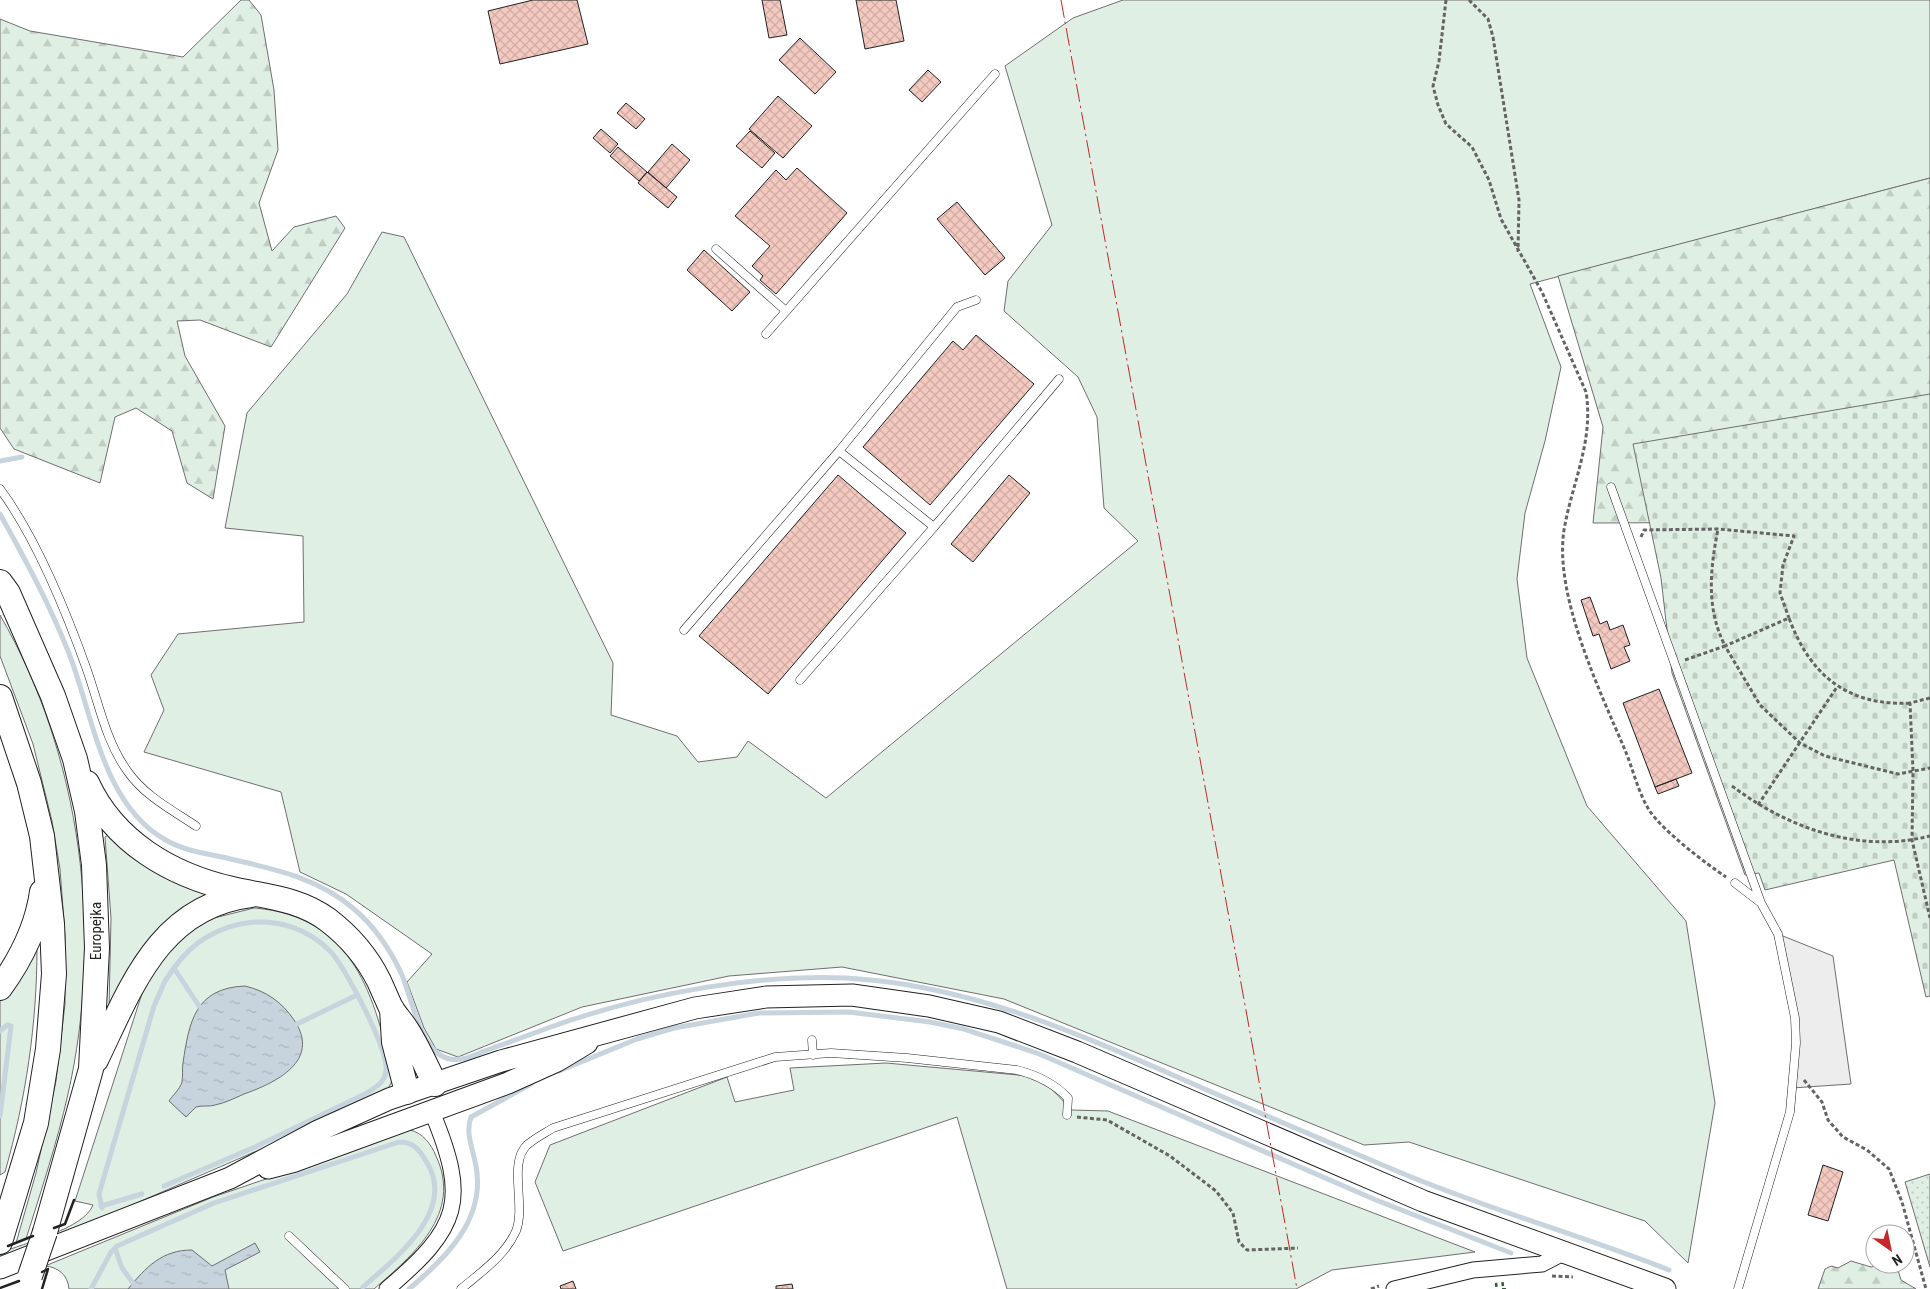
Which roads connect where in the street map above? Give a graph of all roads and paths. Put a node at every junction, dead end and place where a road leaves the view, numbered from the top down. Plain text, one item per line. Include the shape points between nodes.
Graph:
1 (1446, 0) edge
2 (1469, 0) edge
3 (995, 74) dead end
4 (716, 249) dead end
5 (1518, 252) junction
6 (976, 300) dead end
7 (786, 311) junction
8 (766, 334) dead end
9 (1059, 379) dead end
10 (839, 451) junction
11 (1611, 487) dead end
12 (0, 489) edge
13 (934, 527) junction
14 (1718, 529) junction
15 (1633, 552) junction
16 (0, 582) edge
17 (1788, 618) junction
18 (684, 630) dead end
19 (1725, 646) junction
20 (1674, 664) junction
21 (800, 680) dead end
22 (1837, 687) junction
23 (0, 697) edge
24 (1930, 698) edge
25 (1910, 703) junction
26 (1800, 743) junction
27 (76, 759) junction
28 (1930, 768) edge
29 (1913, 771) junction
30 (1715, 773) junction
31 (1758, 805) junction
32 (196, 826) dead end
33 (1930, 836) edge
34 (1912, 840) junction
35 (46, 868) junction
36 (1735, 884) joint
37 (260, 894) junction
38 (1761, 902) junction
39 (1930, 918) edge
40 (0, 988) edge
41 (392, 1009) junction
42 (605, 1033) junction
43 (812, 1040) dead end
44 (813, 1055) junction
45 (1794, 1069) junction
46 (91, 1070) junction
47 (435, 1084) junction
48 (408, 1092) junction
49 (432, 1112) junction
50 (1067, 1115) joint
51 (230, 1178) junction
52 (289, 1236) dead end
53 (0, 1242) edge
54 (1298, 1248) dead end
55 (1563, 1253) junction
56 (0, 1268) edge
57 (28, 1283) edge
58 (345, 1289) edge
59 (388, 1289) edge
60 (461, 1289) edge
61 (1394, 1289) edge
62 (1665, 1289) edge
63 (1738, 1289) edge
64 (1926, 1289) edge

1 - 5 path via 1433,86 1438,105 1446,124 1472,147
2 - 5 path via 1488,19 1494,37 1519,200
3 - 7 lane
4 - 7 lane
5 - 36 path via 1552,312 1586,392 1589,408 1585,450 1564,530 1563,558 1569,605 1650,810 1694,854
6 - 10 lane via 957,307
7 - 8 lane
9 - 13 lane
10 - 13 lane
10 - 18 lane
11 - 15 lane
12 - 32 lane via 28,534 58,597 77,640 110,740 128,772 156,800
13 - 21 lane
14 - 15 path via 1644,530
14 - 17 path via 1794,536 1783,565 1780,593
14 - 19 path via 1710,588 1716,627
15 - 20 lane
16 - 27 main road, Europejka via 8,593 53,696
17 - 19 path
17 - 22 path via 1809,659
19 - 20 path
19 - 26 path via 1760,705
20 - 30 lane
22 - 25 path via 1890,704
22 - 26 path
23 - 35 main road via 36,809
24 - 25 path
25 - 29 path
26 - 29 path via 1825,756 1851,764 1898,774
26 - 31 path
27 - 37 main road via 98,804 139,848 156,860 193,876 231,889
27 - 46 main road, Europejka via 87,812 97,907 98,948
28 - 29 path
29 - 34 path
30 - 31 path
30 - 38 lane
31 - 34 path via 1805,828 1837,837 1878,843
33 - 34 path
34 - 39 path
35 - 40 main road via 34,926 14,968
35 - 53 main road via 54,974 48,1049 34,1132
36 - 38 lane
37 - 41 main road via 295,902 319,914 341,931 366,960
37 - 46 main road via 218,903 200,911 169,934 154,950 135,980
38 - 45 lane via 1778,934 1787,970 1795,1018
41 - 47 main road via 407,1030
41 - 48 main road via 394,1042
42 - 47 street via 548,1046
42 - 49 street via 557,1061
42 - 55 street via 694,1008 766,997 852,995 938,1008 999,1022 1077,1052 1424,1201
43 - 44 lane
44 - 50 lane via 830,1053 907,1058 1017,1070 1033,1074 1058,1088 1068,1098
44 - 60 lane via 775,1057 546,1132 527,1145 520,1156 520,1210 516,1230 496,1260
45 - 63 lane via 1790,1112
45 - 64 path via 1822,1102 1828,1120 1843,1137 1867,1150 1889,1169 1902,1202
46 - 57 main road, Europejka, bridge
47 - 48 street
47 - 49 street via 438,1098
48 - 49 street via 417,1106
48 - 51 street via 318,1132
49 - 51 street via 294,1161
49 - 59 street via 450,1158 455,1184 453,1204 438,1238 420,1261
50 - 54 path via 1107,1120 1170,1156 1216,1191 1232,1213 1239,1242 1247,1250
51 - 56 street
52 - 58 lane
55 - 61 street via 1542,1264 1473,1270
55 - 62 street

